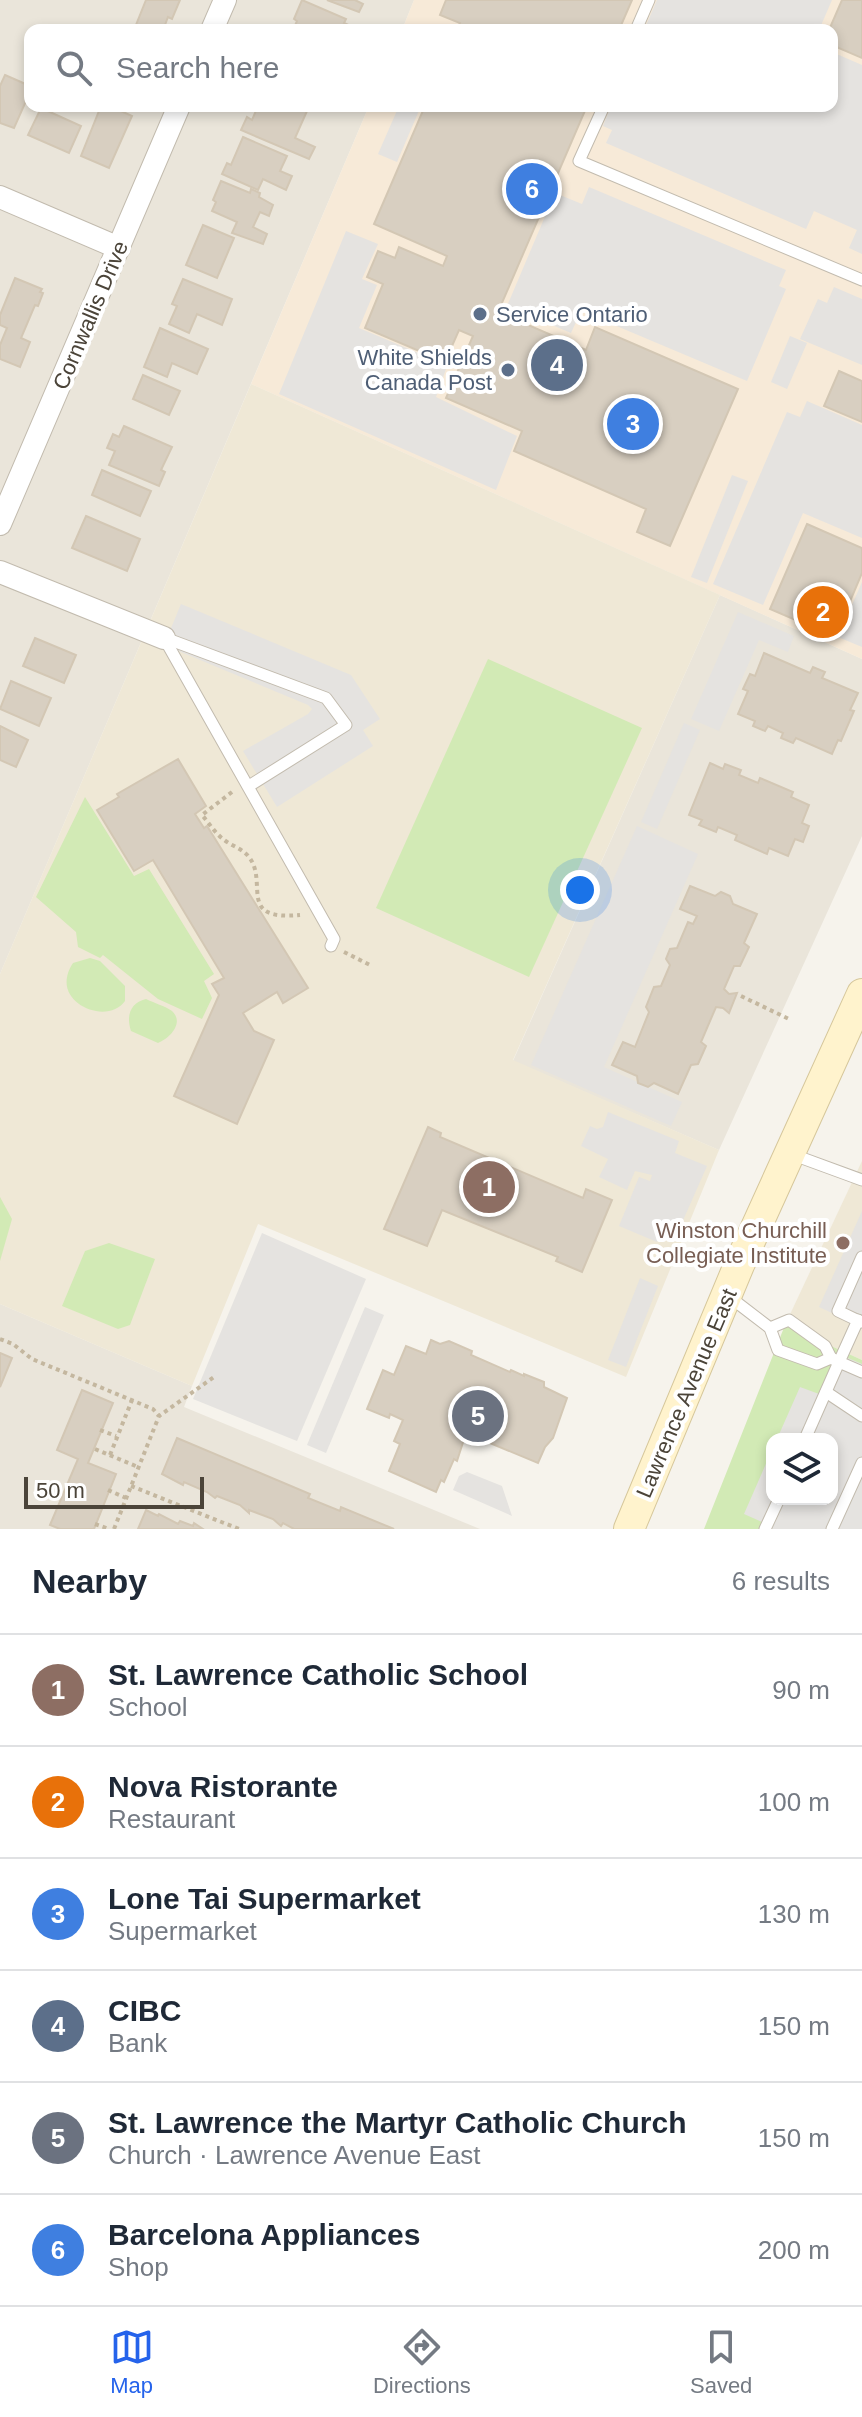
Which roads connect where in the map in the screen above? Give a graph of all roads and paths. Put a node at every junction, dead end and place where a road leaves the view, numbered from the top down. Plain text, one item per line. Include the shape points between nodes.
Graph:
1 (225, 0) edge
2 (649, 0) edge
3 (215, 24) edge
4 (639, 24) edge
5 (176, 112) edge
6 (601, 112) edge
7 (0, 197) edge
8 (119, 248) junction
9 (862, 280) edge
10 (0, 524) edge
11 (0, 572) edge
12 (164, 638) junction
13 (248, 783) junction
14 (319, 912) junction
15 (331, 946) joint
16 (370, 965) dead end
17 (862, 994) edge
18 (741, 996) dead end
19 (791, 1020) dead end
20 (790, 1153) junction
21 (862, 1180) edge
22 (862, 1257) edge
23 (727, 1295) junction
24 (860, 1321) edge
25 (770, 1328) junction
26 (0, 1339) edge
27 (835, 1360) junction
28 (862, 1372) edge
29 (214, 1377) dead end
30 (826, 1392) junction
31 (132, 1400) junction
32 (159, 1416) junction
33 (862, 1416) edge
34 (100, 1430) dead end
35 (808, 1433) edge
36 (117, 1437) junction
37 (95, 1449) dead end
38 (110, 1455) junction
39 (862, 1463) edge
40 (138, 1467) junction
41 (131, 1486) junction
42 (108, 1490) dead end
43 (126, 1498) junction
44 (776, 1505) edge
45 (95, 1524) dead end
46 (112, 1529) edge
47 (239, 1529) edge
48 (629, 1529) edge
49 (765, 1529) edge
50 (832, 1529) edge

1 - 3 street
2 - 4 lane
5 - 8 street, Cornwallis Drive
6 - 9 lane via 579,161
7 - 8 street
8 - 10 street, Cornwallis Drive
11 - 12 street
12 - 13 lane
12 - 13 lane via 326,698 346,725
13 - 14 lane
13 - 14 path via 202,815 223,840 252,861 256,895 267,912
14 - 15 lane via 334,939
15 - 16 path
17 - 20 main road, Lawrence Avenue East
18 - 19 path
20 - 21 lane
20 - 23 main road, Lawrence Avenue East
22 - 24 lane via 838,1311
23 - 25 lane
23 - 48 main road, Lawrence Avenue East
24 - 27 lane
25 - 27 lane via 789,1320 825,1346
25 - 27 lane via 778,1350 817,1364
26 - 31 path via 32,1359
27 - 28 lane
27 - 30 lane
29 - 32 path
30 - 33 lane
30 - 35 lane
31 - 32 path
31 - 36 path
32 - 40 path
34 - 36 path
36 - 38 path
37 - 38 path
38 - 40 path
39 - 50 lane
40 - 41 path
41 - 43 path
41 - 47 path
42 - 43 path
43 - 46 path
44 - 49 lane
45 - 46 path

